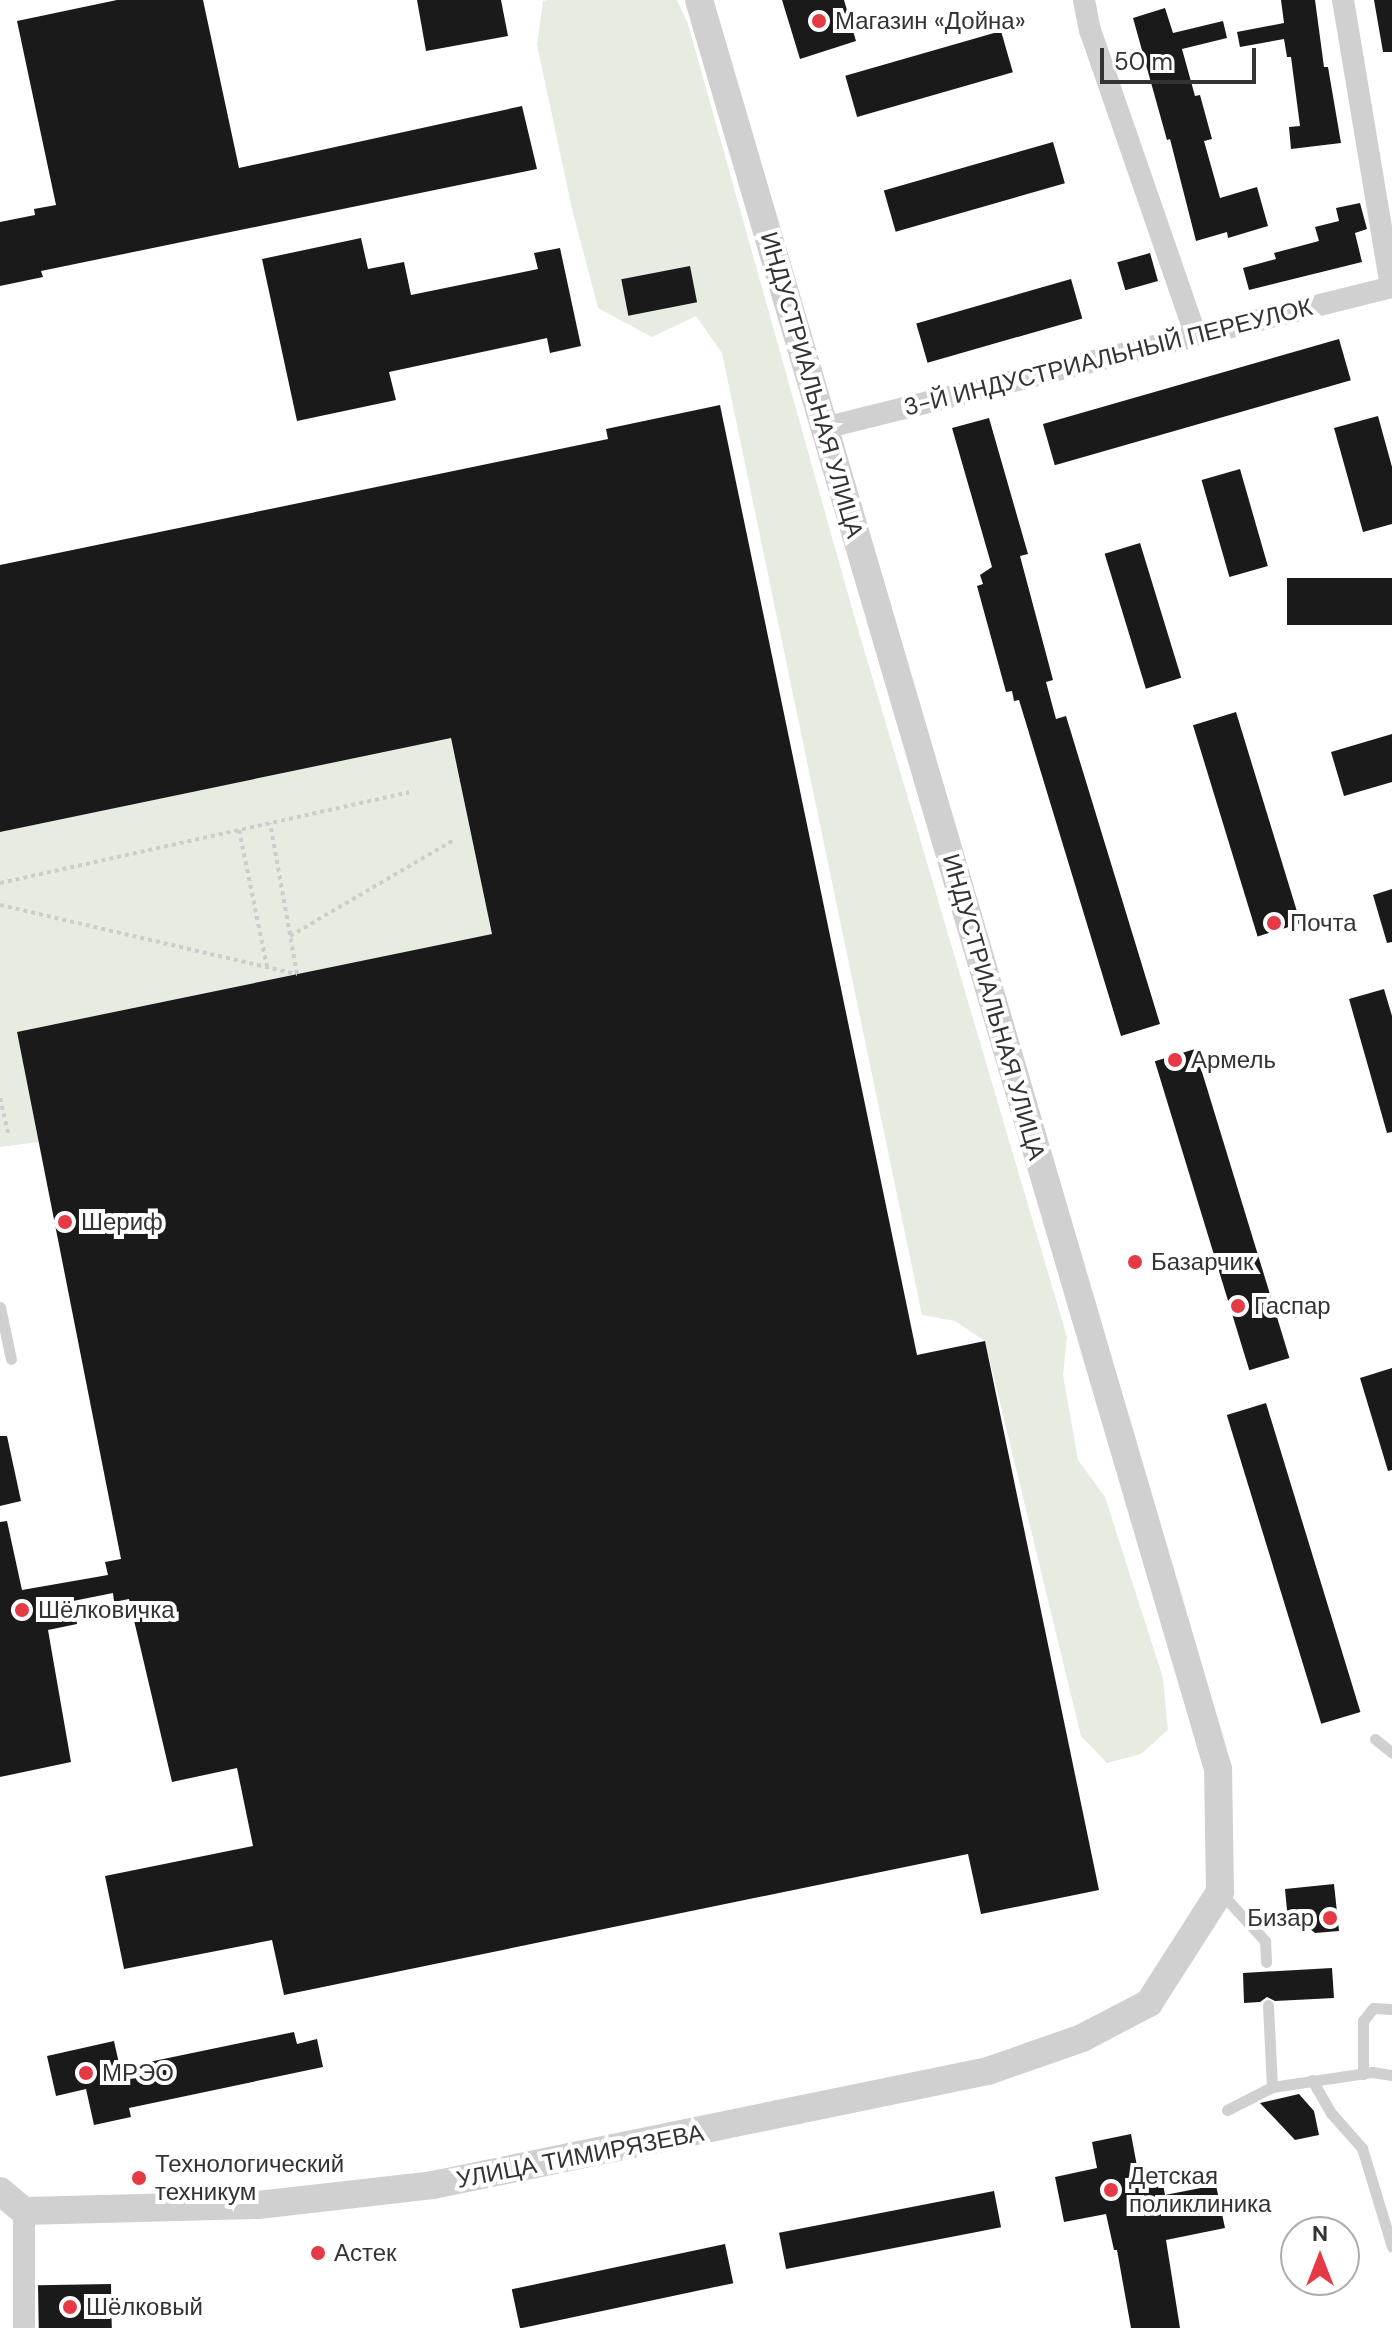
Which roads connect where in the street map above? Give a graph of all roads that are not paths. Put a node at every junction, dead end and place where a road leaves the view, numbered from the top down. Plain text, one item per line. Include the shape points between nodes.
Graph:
1 (699, 0) edge
2 (1084, 0) edge
3 (1343, 0) edge
4 (1391, 287) edge
5 (1195, 334) junction
6 (824, 428) junction
7 (0, 1307) edge
8 (11, 1359) dead end
9 (1375, 1739) dead end
10 (1392, 1753) edge
11 (1220, 1892) junction
12 (1266, 1962) dead end
13 (1268, 2005) dead end
14 (1392, 2009) edge
15 (1363, 2074) junction
16 (1392, 2075) edge
17 (1312, 2080) junction
18 (1272, 2087) junction
19 (1227, 2110) dead end
20 (0, 2191) edge
21 (24, 2211) junction
22 (1392, 2247) edge
23 (24, 2328) edge

1 - 6 street, ИНДУСТРИАЛЬНАЯ УЛИЦА
2 - 5 street
3 - 4 street
4 - 5 street, 3-Й ИНДУСТРИАЛЬНЫЙ ПЕРЕУЛОК
5 - 6 street, 3-Й ИНДУСТРИАЛЬНЫЙ ПЕРЕУЛОК
6 - 11 street, ИНДУСТРИАЛЬНАЯ УЛИЦА via 1218,1769
7 - 8 lane
9 - 10 lane
11 - 12 lane via 1265,1941
11 - 21 street, УЛИЦА ТИМИРЯЗЕВА via 1149,2003 1082,2038 988,2071 433,2185 258,2205
13 - 18 lane
14 - 15 lane via 1373,2008 1363,2021
15 - 16 lane
15 - 17 lane
17 - 18 lane
17 - 22 lane via 1331,2113 1362,2148
18 - 19 lane
20 - 21 street
21 - 23 street

